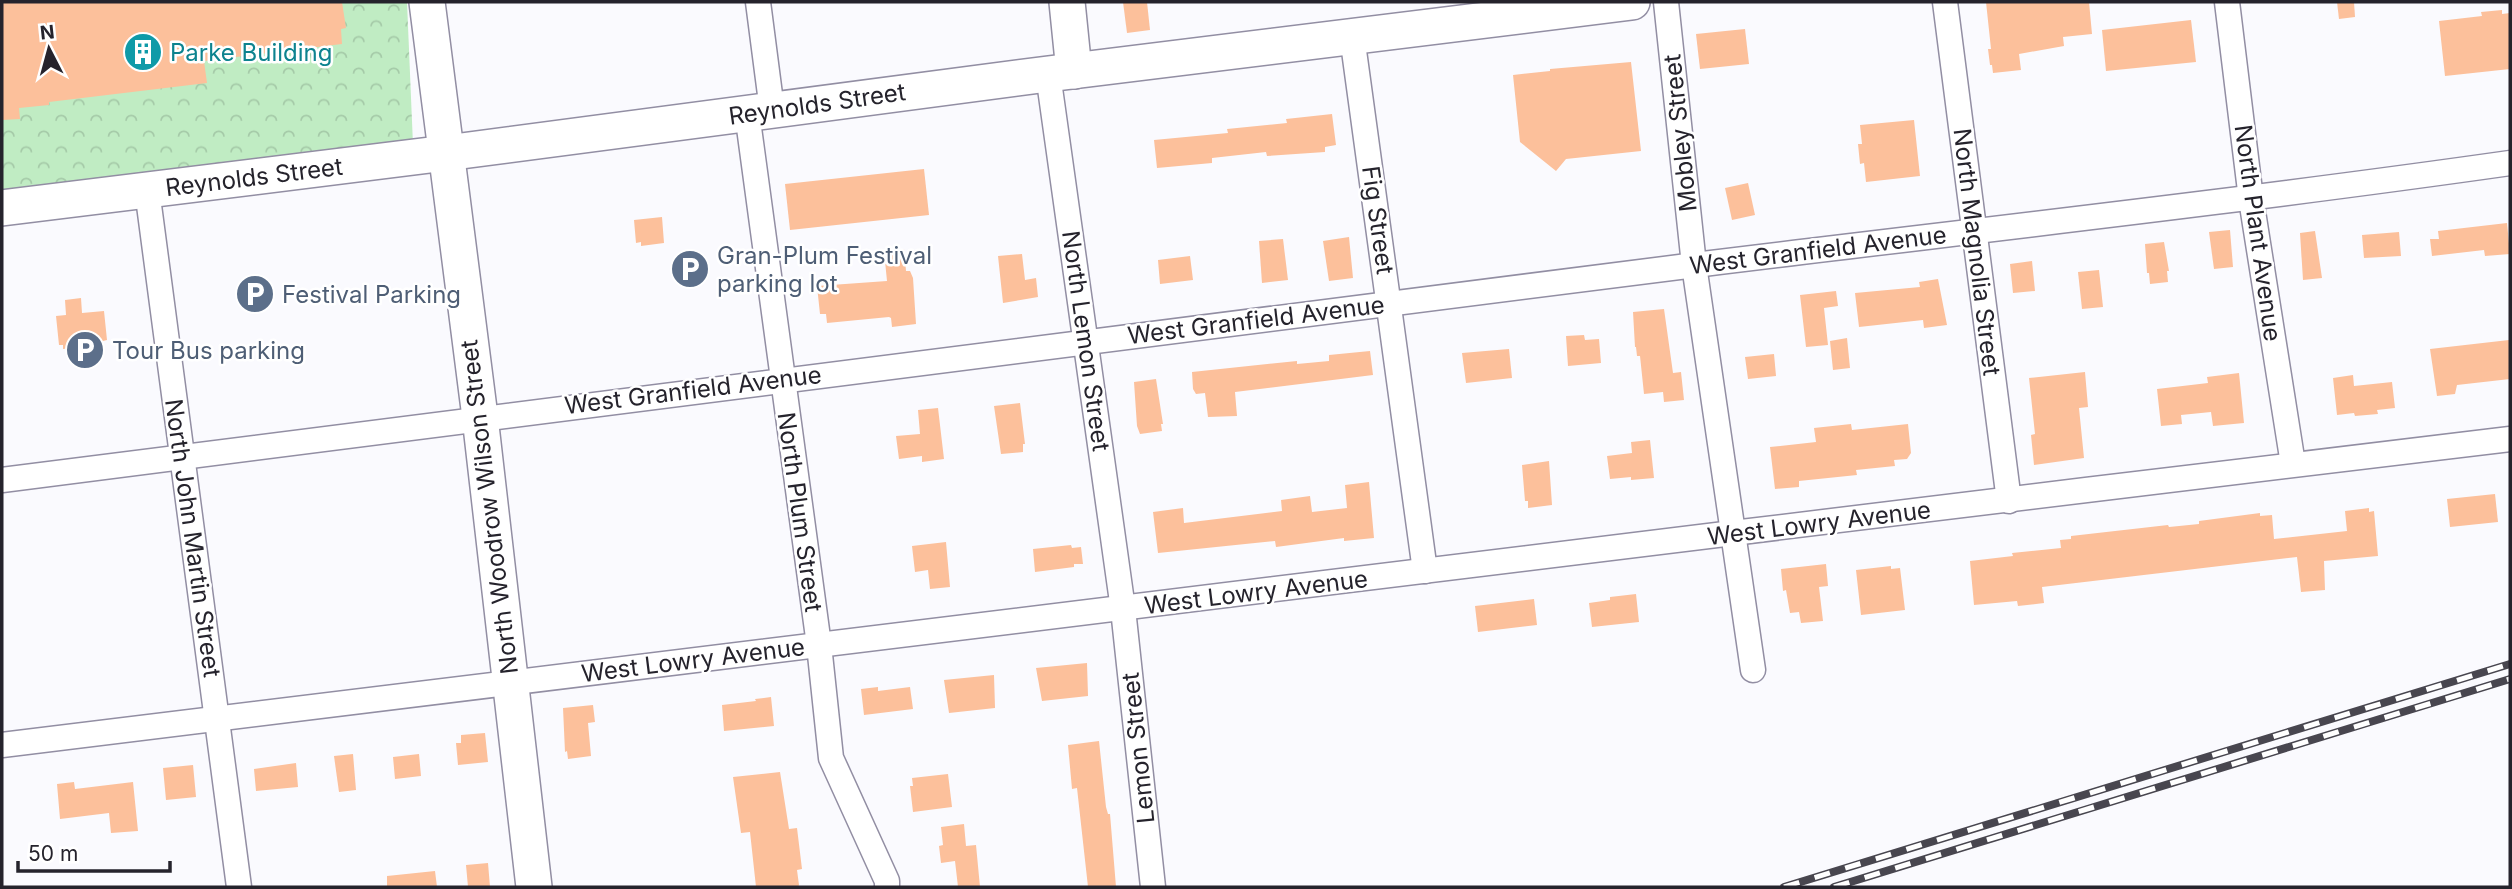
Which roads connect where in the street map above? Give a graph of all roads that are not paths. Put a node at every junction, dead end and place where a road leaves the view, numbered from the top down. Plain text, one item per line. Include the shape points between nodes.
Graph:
1 (427, 2) edge
2 (758, 2) edge
3 (1067, 2) edge
4 (1632, 2) edge
5 (1666, 2) edge
6 (1945, 2) edge
7 (2227, 2) edge
8 (1352, 36) junction
9 (1061, 72) junction
10 (760, 112) junction
11 (446, 153) junction
12 (2510, 163) edge
13 (148, 190) junction
14 (2251, 199) junction
15 (2, 208) edge
16 (1974, 231) junction
17 (1694, 265) junction
18 (1389, 304) junction
19 (1087, 341) junction
20 (782, 378) junction
21 (480, 417) junction
22 (2510, 439) edge
23 (182, 456) junction
24 (2293, 464) junction
25 (2, 480) edge
26 (2008, 501) junction
27 (1733, 533) junction
28 (1425, 571) junction
29 (1123, 609) junction
30 (819, 645) junction
31 (1753, 670) dead end
32 (510, 682) junction
33 (217, 719) junction
34 (2, 745) edge
35 (239, 887) edge
36 (534, 887) edge
37 (887, 887) edge
38 (1153, 887) edge

1 - 11 main road, North Woodrow Wilson Street
2 - 10 street, North Plum Street
3 - 9 main road
4 - 8 main road, Reynolds Street
5 - 17 street, Mobley Street
6 - 16 street, North Magnolia Street
7 - 14 street, North Plant Avenue
8 - 9 main road, Reynolds Street
8 - 18 street, Fig Street
9 - 10 main road, Reynolds Street
9 - 19 street, North Lemon Street
10 - 11 main road, Reynolds Street
10 - 20 street, North Plum Street
11 - 13 main road, Reynolds Street
11 - 21 main road, North Woodrow Wilson Street
12 - 14 street, West Granfield Avenue
13 - 15 main road, Reynolds Street
13 - 23 street, North John Martin Street
14 - 16 street, West Granfield Avenue
14 - 24 street, North Plant Avenue
16 - 17 street, West Granfield Avenue
16 - 26 street, North Magnolia Street
17 - 18 street, West Granfield Avenue
17 - 27 street, Mobley Street
18 - 19 street, West Granfield Avenue
18 - 28 street, Fig Street
19 - 20 street, West Granfield Avenue
19 - 29 street, North Lemon Street
20 - 21 street, West Granfield Avenue
20 - 30 street, North Plum Street
21 - 23 street, West Granfield Avenue
21 - 32 main road, North Woodrow Wilson Street
22 - 24 street, West Lowry Avenue
23 - 25 street, West Granfield Avenue
23 - 33 street, North John Martin Street
24 - 26 street, West Lowry Avenue
26 - 27 street, West Lowry Avenue
27 - 28 street, West Lowry Avenue
27 - 31 street, Mobley Street
28 - 29 street, West Lowry Avenue
29 - 30 street, West Lowry Avenue
29 - 38 street, Lemon Street
30 - 32 street, West Lowry Avenue
30 - 37 street, North Plum Street via 831,758
32 - 33 street, West Lowry Avenue
32 - 36 main road, North Woodrow Wilson Street
33 - 34 street, West Lowry Avenue
33 - 35 street, North John Martin Street

